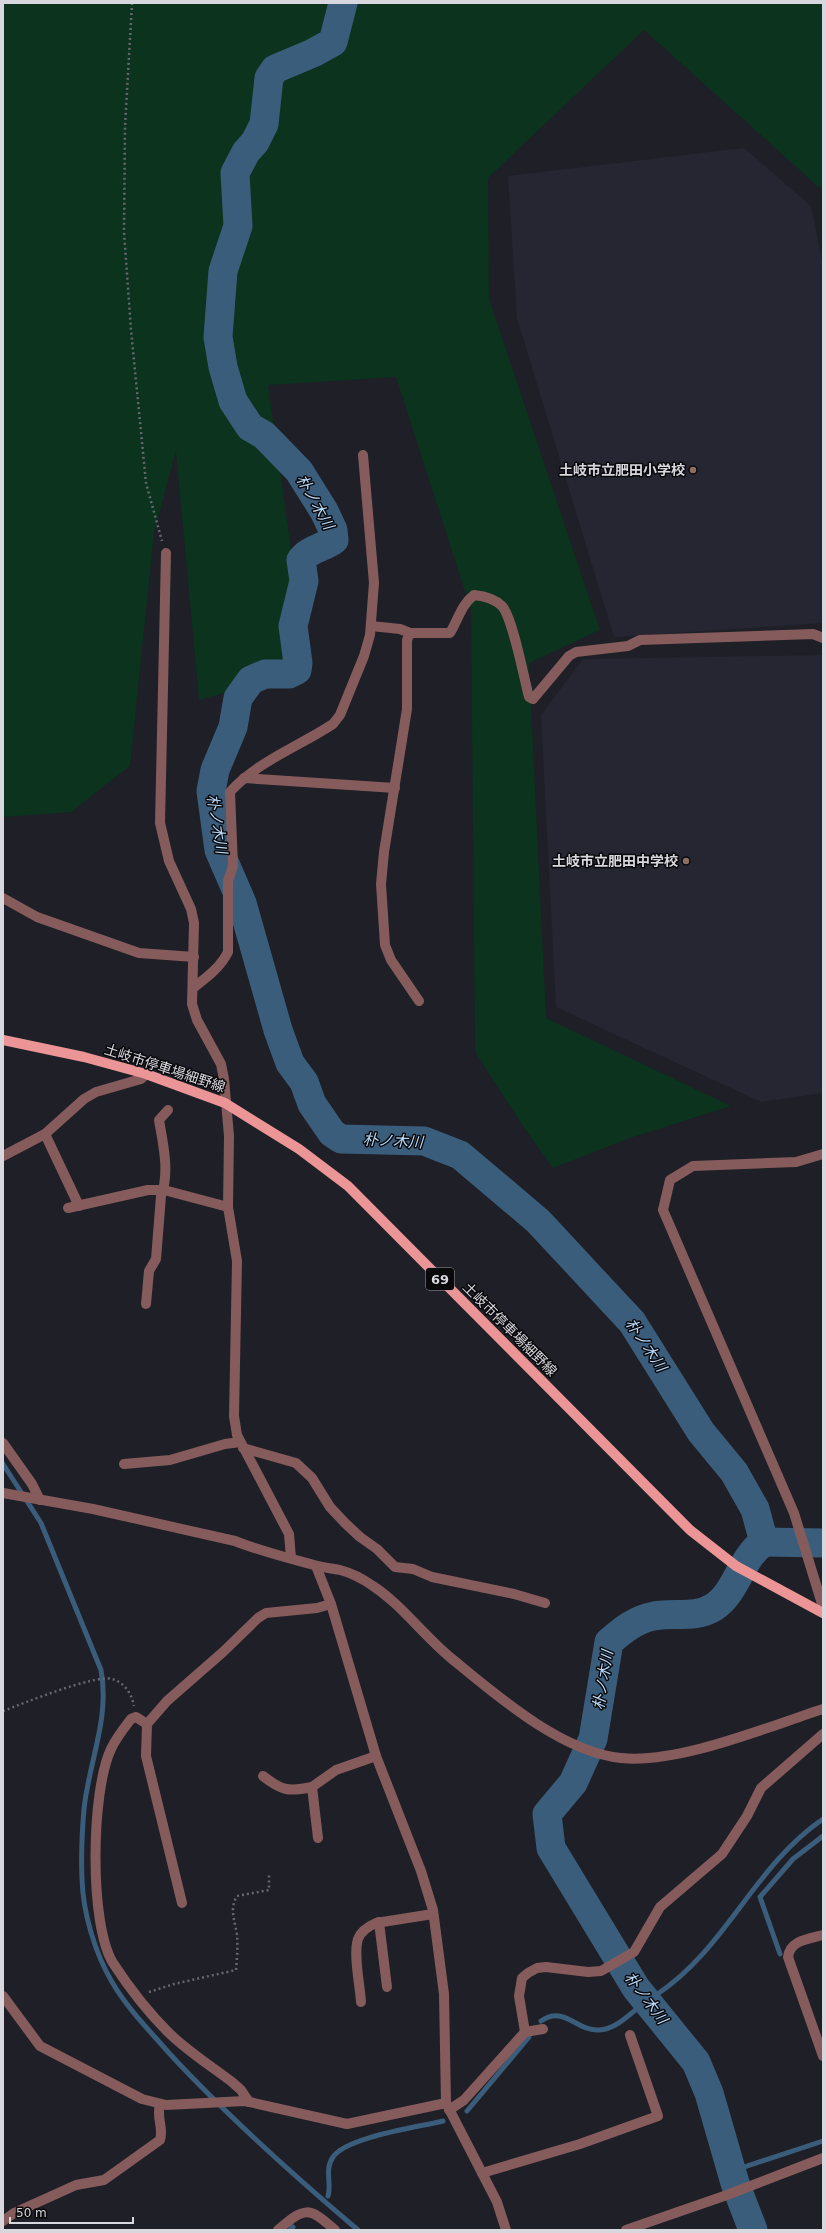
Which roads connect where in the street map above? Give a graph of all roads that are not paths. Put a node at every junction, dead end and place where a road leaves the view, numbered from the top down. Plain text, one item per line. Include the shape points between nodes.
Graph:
1 (363, 456) dead end
2 (166, 553) road end
3 (371, 626) junction
4 (410, 633) junction
5 (823, 638) edge
6 (244, 778) junction
7 (395, 788) junction
8 (3, 898) edge
9 (194, 957) junction
10 (192, 988) junction
11 (419, 1001) dead end
12 (3, 1040) edge
13 (146, 1074) junction
14 (225, 1103) junction
15 (168, 1110) dead end
16 (45, 1134) junction
17 (823, 1154) edge
18 (3, 1156) edge
19 (164, 1190) junction
20 (79, 1206) junction
21 (228, 1207) junction
22 (68, 1208) dead end
23 (146, 1304) dead end
24 (3, 1443) edge
25 (242, 1445) junction
26 (124, 1464) dead end
27 (6, 1494) edge
28 (38, 1500) junction
29 (291, 1558) junction
30 (316, 1566) junction
31 (331, 1604) junction
32 (545, 1604) dead end
33 (823, 1607) edge
34 (823, 1612) edge
35 (823, 1709) edge
36 (147, 1724) junction
37 (823, 1734) edge
38 (376, 1756) junction
39 (264, 1776) dead end
40 (312, 1787) junction
41 (318, 1838) dead end
42 (182, 1903) dead end
43 (434, 1914) junction
44 (379, 1922) junction
45 (823, 1935) edge
46 (387, 1988) dead end
47 (3, 1996) edge
48 (361, 2002) dead end
49 (543, 2029) dead end
50 (525, 2032) junction
51 (630, 2035) dead end
52 (823, 2055) edge
53 (248, 2102) junction
54 (160, 2104) junction
55 (448, 2107) junction
56 (823, 2158) edge
57 (482, 2173) junction
58 (3, 2221) edge
59 (278, 2230) edge
60 (335, 2230) edge
61 (506, 2230) edge
62 (626, 2230) edge

1 - 3 street via 374,583
2 - 9 street via 160,823 169,861 193,916
3 - 4 street via 400,629
3 - 6 street via 364,656 340,715 333,724
4 - 5 street via 450,633 463,605 474,595 487,596 502,606 529,697 533,698 569,656 576,652 628,646 640,640 813,634
4 - 7 street via 407,640 407,709
6 - 7 street
6 - 10 street via 230,792 233,866 228,881 228,952 215,971
7 - 11 street via 381,884 385,945 391,960
8 - 9 street via 37,917 139,953
9 - 10 street
10 - 14 street via 196,1020 221,1064
12 - 13 main road, 土岐市停車場細野線 / 69 via 84,1057
13 - 14 main road, 土岐市停車場細野線 / 69
13 - 16 street via 141,1079 96,1092 84,1099
14 - 21 street via 229,1136
14 - 34 main road, 土岐市停車場細野線 / 69 via 299,1149 348,1186 690,1530 736,1566
15 - 19 street via 159,1120 165,1159
16 - 18 street
16 - 20 street
17 - 33 street via 796,1162 693,1166 670,1180 663,1210 794,1513
19 - 20 street via 148,1190
19 - 21 street
19 - 23 street via 161,1196 156,1259 149,1272
20 - 22 street
21 - 25 street via 238,1261 234,1416 237,1435
24 - 28 street via 32,1484
25 - 26 street via 224,1444 170,1460
25 - 29 street via 289,1534
25 - 32 street via 296,1462 303,1467 320,1488 330,1507 395,1567 413,1569 432,1577 514,1594
27 - 28 street
28 - 29 street via 93,1509 235,1541
29 - 30 street
30 - 31 street
30 - 35 street via 355,1575 374,1587 397,1606 432,1642 503,1701 559,1737 596,1752 621,1758 661,1756 708,1746
31 - 36 street via 317,1608 266,1613 258,1618 167,1701
31 - 38 street
36 - 42 street via 146,1756
36 - 53 street via 136,1717 131,1719 111,1748 106,1764 99,1806 96,1854 99,1912 107,1948 113,1962 168,2032 232,2082 241,2090
37 - 50 street via 761,1788 747,1816 722,1854 660,1907 634,1952 601,1971 546,1967 537,1968 522,1978 519,1996
38 - 40 street via 336,1770
38 - 43 street via 421,1871
39 - 40 street via 282,1789 290,1791
40 - 41 street
43 - 44 street
43 - 55 street via 444,1994
44 - 46 street
44 - 48 street via 369,1926 358,1939
45 - 52 street via 794,1944 789,1949 788,1957
47 - 54 street via 40,2046 142,2099
49 - 50 street
50 - 55 street via 464,2100
51 - 57 street via 658,2116 580,2144
53 - 54 street
53 - 55 street via 347,2124
54 - 58 street via 157,2114 162,2133 160,2140 104,2180 76,2185 14,2213
55 - 57 street
56 - 62 street
57 - 61 street via 497,2202
59 - 60 street via 298,2213 307,2212 318,2215

